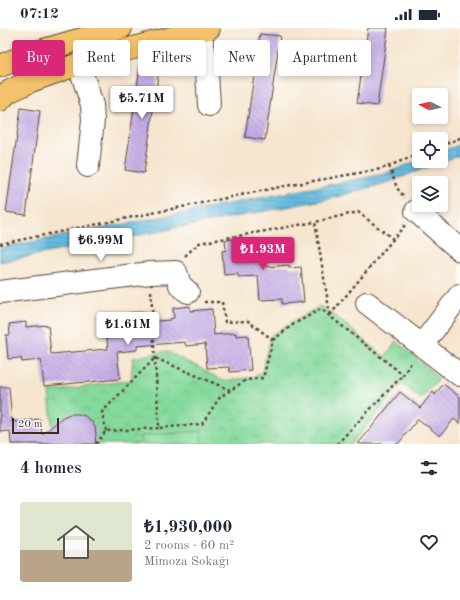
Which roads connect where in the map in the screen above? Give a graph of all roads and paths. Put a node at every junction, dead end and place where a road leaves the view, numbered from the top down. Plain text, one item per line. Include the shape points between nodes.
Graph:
1 (121, 28) edge
2 (204, 29) edge
3 (130, 49) edge
4 (0, 66) edge
5 (73, 66) edge
6 (82, 76) edge
7 (0, 100) edge
8 (209, 105) dead end
9 (460, 138) edge
10 (448, 143) edge
11 (412, 157) edge
12 (88, 166) dead end
13 (389, 167) junction
14 (397, 186) dead end
15 (415, 212) edge
16 (417, 212) edge
17 (315, 222) junction
18 (393, 239) junction
19 (0, 244) edge
20 (460, 250) edge
21 (185, 256) dead end
22 (150, 273) junction
23 (0, 292) edge
24 (460, 294) edge
25 (195, 297) joint
26 (366, 303) dead end
27 (330, 315) junction
28 (272, 340) junction
29 (422, 345) junction
30 (155, 358) junction
31 (403, 375) junction
32 (460, 375) edge
33 (230, 390) junction
34 (160, 428) junction
35 (106, 431) junction
36 (96, 444) edge
37 (337, 444) edge

1 - 4 main road via 29,54
2 - 3 main road
2 - 8 street
5 - 7 main road via 31,81 8,92
6 - 12 street via 92,105 93,120
9 - 10 path
11 - 13 path
13 - 14 path
13 - 19 path
15 - 18 path
16 - 20 street
17 - 18 path via 358,212
17 - 21 path via 199,243
17 - 27 path
18 - 27 path
22 - 23 street
22 - 25 street via 176,272 180,285
22 - 30 path
24 - 29 street
25 - 28 path via 222,302 225,322 248,321
26 - 29 street
27 - 28 path via 322,309 294,324
27 - 31 path
28 - 33 path via 262,378 246,380
29 - 31 path
29 - 32 street
30 - 33 path
30 - 34 path
30 - 35 path via 102,412
31 - 37 path
33 - 34 path via 220,397 202,424
34 - 35 path
35 - 36 path

